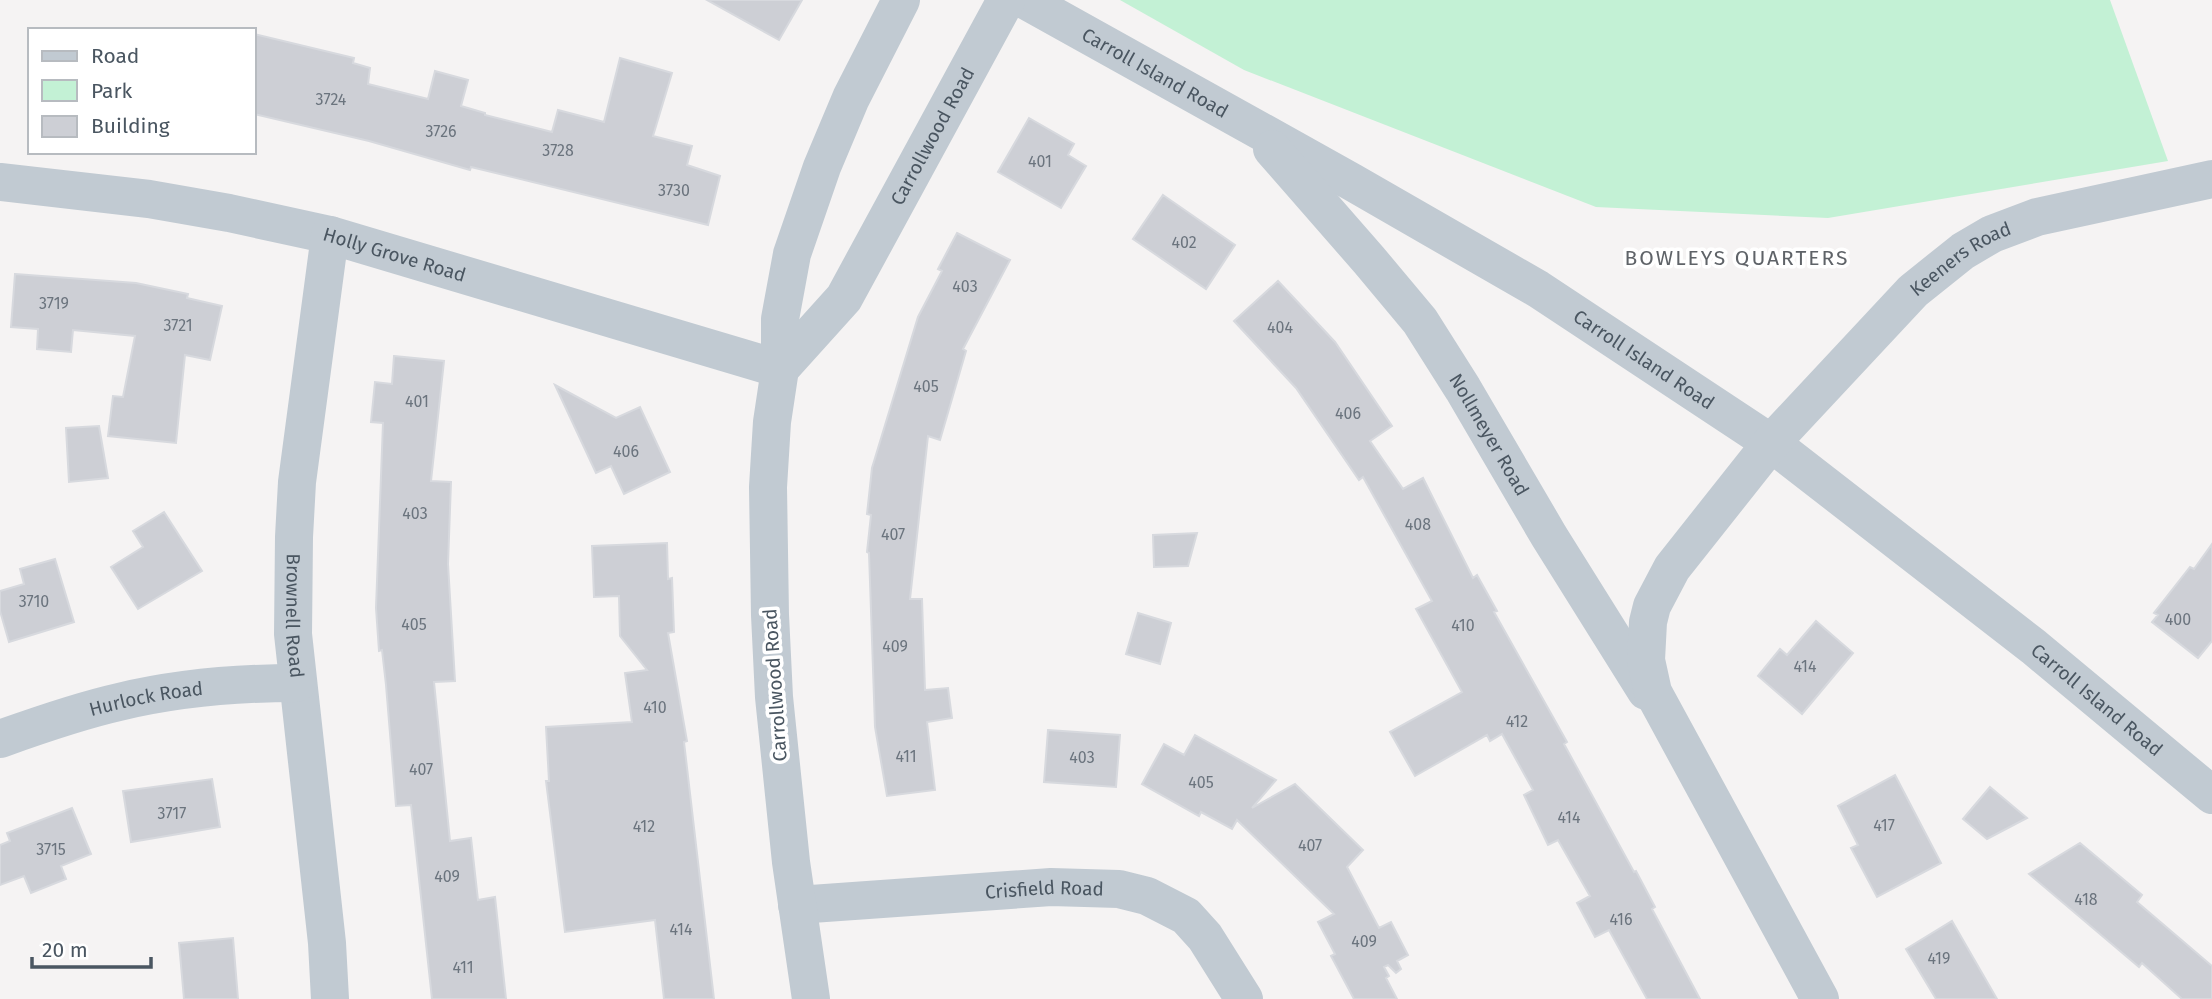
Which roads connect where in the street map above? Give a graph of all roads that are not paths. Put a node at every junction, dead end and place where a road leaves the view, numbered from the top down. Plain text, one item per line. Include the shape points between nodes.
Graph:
1 (901, 0) edge
2 (1006, 0) edge
3 (1025, 0) edge
4 (1252, 127) junction
5 (2212, 179) edge
6 (0, 182) edge
7 (330, 235) junction
8 (780, 369) junction
9 (1771, 443) junction
10 (298, 683) junction
11 (0, 739) edge
12 (1693, 768) junction
13 (2212, 795) edge
14 (797, 905) junction
15 (330, 999) edge
16 (811, 999) edge
17 (1244, 999) edge
18 (1820, 999) edge

1 - 8 street, Carrollwood Road via 851,98 804,213 782,306
2 - 8 street, Carrollwood Road via 844,299
3 - 4 street, Carroll Island Road
4 - 9 street, Carroll Island Road via 1538,289
4 - 12 street, Nollmeyer Road via 1420,321
5 - 9 street, Keeners Road via 2037,217 1992,233 1913,291
6 - 7 street, Holly Grove Road via 149,199
7 - 8 street, Holly Grove Road
7 - 10 street, Brownell Road via 297,482 293,634
8 - 14 street, Carrollwood Road via 768,487 770,615
9 - 12 street, Nollmeyer Road via 1672,568 1650,614 1646,660 1653,692
9 - 13 street, Carroll Island Road via 2034,647
10 - 11 street, Hurlock Road via 158,694 64,717
10 - 15 street, Brownell Road
12 - 18 street, Nollmeyer Road
14 - 16 street, Carrollwood Road
14 - 17 street, Crisfield Road via 1052,887 1119,889 1156,900 1186,916 1205,937

